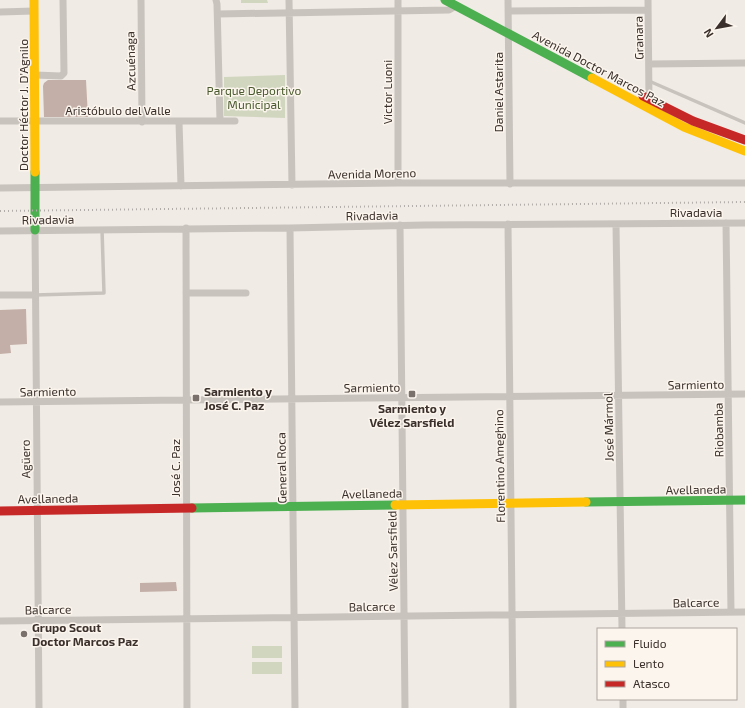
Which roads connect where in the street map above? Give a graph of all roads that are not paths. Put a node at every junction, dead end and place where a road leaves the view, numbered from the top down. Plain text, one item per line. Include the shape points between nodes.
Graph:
1 (34, 0) edge
2 (63, 0) edge
3 (141, 0) edge
4 (216, 0) edge
5 (289, 0) edge
6 (398, 0) edge
7 (445, 0) edge
8 (508, 0) edge
9 (648, 0) edge
10 (458, 3) edge
11 (648, 10) junction
12 (34, 11) junction
13 (508, 11) junction
14 (0, 12) edge
15 (289, 12) junction
16 (397, 12) junction
17 (218, 14) junction
18 (509, 29) junction
19 (745, 63) edge
20 (649, 64) junction
21 (35, 75) junction
22 (649, 81) junction
23 (649, 99) junction
24 (0, 121) edge
25 (34, 121) junction
26 (220, 121) junction
27 (235, 121) dead end
28 (142, 122) junction
29 (179, 122) junction
30 (745, 122) edge
31 (745, 140) edge
32 (745, 151) edge
33 (398, 183) junction
34 (745, 183) edge
35 (510, 184) junction
36 (292, 185) junction
37 (181, 186) junction
38 (0, 188) edge
39 (35, 188) junction
40 (35, 210) joint
41 (726, 223) junction
42 (745, 223) edge
43 (508, 224) junction
44 (616, 224) junction
45 (400, 225) junction
46 (186, 228) junction
47 (290, 228) junction
48 (102, 229) junction
49 (35, 230) junction
50 (0, 231) edge
51 (186, 293) junction
52 (246, 293) dead end
53 (0, 295) edge
54 (35, 295) junction
55 (728, 394) junction
56 (745, 394) edge
57 (619, 395) junction
58 (510, 397) junction
59 (402, 398) junction
60 (292, 399) junction
61 (186, 400) junction
62 (0, 402) edge
63 (36, 402) junction
64 (730, 500) junction
65 (745, 500) edge
66 (620, 502) junction
67 (511, 503) junction
68 (403, 505) junction
69 (293, 506) junction
70 (187, 508) junction
71 (38, 510) junction
72 (0, 511) edge
73 (731, 612) junction
74 (745, 612) edge
75 (622, 614) junction
76 (512, 615) junction
77 (404, 616) junction
78 (294, 618) junction
79 (187, 619) junction
80 (38, 620) junction
81 (0, 621) edge
82 (622, 628) edge
83 (39, 708) edge
84 (187, 708) edge
85 (295, 708) edge
86 (405, 708) edge
87 (513, 708) edge

1 - 12 street, Doctor Héctor J. D'Agnilo
2 - 21 street via 64,73 61,76
3 - 28 street, Azcuénaga
4 - 17 street
5 - 15 street
6 - 16 street, Victor Luoni
7 - 10 street, Avenida Doctor Marcos Paz
8 - 13 street, Daniel Astarita
9 - 11 street, Granara
10 - 16 street via 449,10
10 - 18 street, Avenida Doctor Marcos Paz
11 - 13 street
11 - 20 street, Granara
12 - 14 street
12 - 21 street, Doctor Héctor J. D'Agnilo
13 - 18 street, Daniel Astarita
15 - 16 street
15 - 17 street
15 - 36 street
16 - 33 street, Victor Luoni
17 - 26 street
18 - 23 street, Avenida Doctor Marcos Paz
18 - 32 street, Avenida Doctor Marcos Paz via 684,127
18 - 35 street, Daniel Astarita
19 - 20 street
20 - 22 street, Granara
21 - 25 street, Doctor Héctor J. D'Agnilo
22 - 23 street, Granara
22 - 30 lane
23 - 31 street, Avenida Doctor Marcos Paz via 709,128
24 - 25 street, Aristóbulo del Valle
25 - 28 street, Aristóbulo del Valle
25 - 39 street, Doctor Héctor J. D'Agnilo
26 - 27 street, Aristóbulo del Valle
26 - 29 street, Aristóbulo del Valle
28 - 29 street, Aristóbulo del Valle
29 - 37 street
33 - 35 street, Avenida Moreno
33 - 36 street, Avenida Moreno
34 - 35 street, Avenida Moreno
36 - 37 street, Avenida Moreno
37 - 39 street, Avenida Moreno
38 - 39 street, Avenida Moreno
39 - 40 street, Doctor Héctor J. D'Agnilo
40 - 49 street, Agüero
41 - 42 street, Rivadavia
41 - 44 street, Rivadavia
41 - 55 street, Riobamba
43 - 44 street, Rivadavia
43 - 45 street, Rivadavia
43 - 58 street, Florentino Ameghino
44 - 57 street, José Mármol
45 - 47 street, Rivadavia
45 - 59 street, Vélez Sarsfield
46 - 47 street, Rivadavia
46 - 48 street, Rivadavia
46 - 51 street, José C. Paz
47 - 60 street, General Roca
48 - 49 street, Rivadavia
48 - 54 lane via 104,293
49 - 50 street, Rivadavia
49 - 54 street, Agüero
51 - 52 street
51 - 61 street, José C. Paz
53 - 54 street
54 - 63 street, Agüero
55 - 56 street, Sarmiento
55 - 57 street, Sarmiento
55 - 64 street, Riobamba
57 - 58 street, Sarmiento
57 - 66 street, José Mármol
58 - 59 street, Sarmiento
58 - 67 street, Florentino Ameghino
59 - 60 street, Sarmiento
59 - 68 street, Vélez Sarsfield
60 - 61 street, Sarmiento
60 - 69 street, General Roca
61 - 63 street, Sarmiento
61 - 70 street, José C. Paz
62 - 63 street, Sarmiento
63 - 71 street, Agüero
64 - 65 street, Avellaneda
64 - 66 street, Avellaneda
64 - 73 street, Riobamba
66 - 67 street, Avellaneda
66 - 75 street, José Mármol
67 - 68 street, Avellaneda
67 - 76 street, Florentino Ameghino
68 - 69 street, Avellaneda
68 - 77 street, Vélez Sarsfield
69 - 70 street, Avellaneda
69 - 78 street, General Roca
70 - 71 street, Avellaneda
70 - 79 street, José C. Paz
71 - 72 street, Avellaneda
71 - 80 street, Agüero
73 - 74 street, Balcarce
73 - 75 street, Balcarce
75 - 76 street, Balcarce
75 - 82 street, José Mármol
76 - 77 street, Balcarce
76 - 87 street, Florentino Ameghino
77 - 78 street, Balcarce
77 - 86 street, Vélez Sarsfield
78 - 79 street, Balcarce
78 - 85 street, General Roca
79 - 80 street, Balcarce
79 - 84 street, José C. Paz
80 - 81 street, Balcarce
80 - 83 street, Agüero

